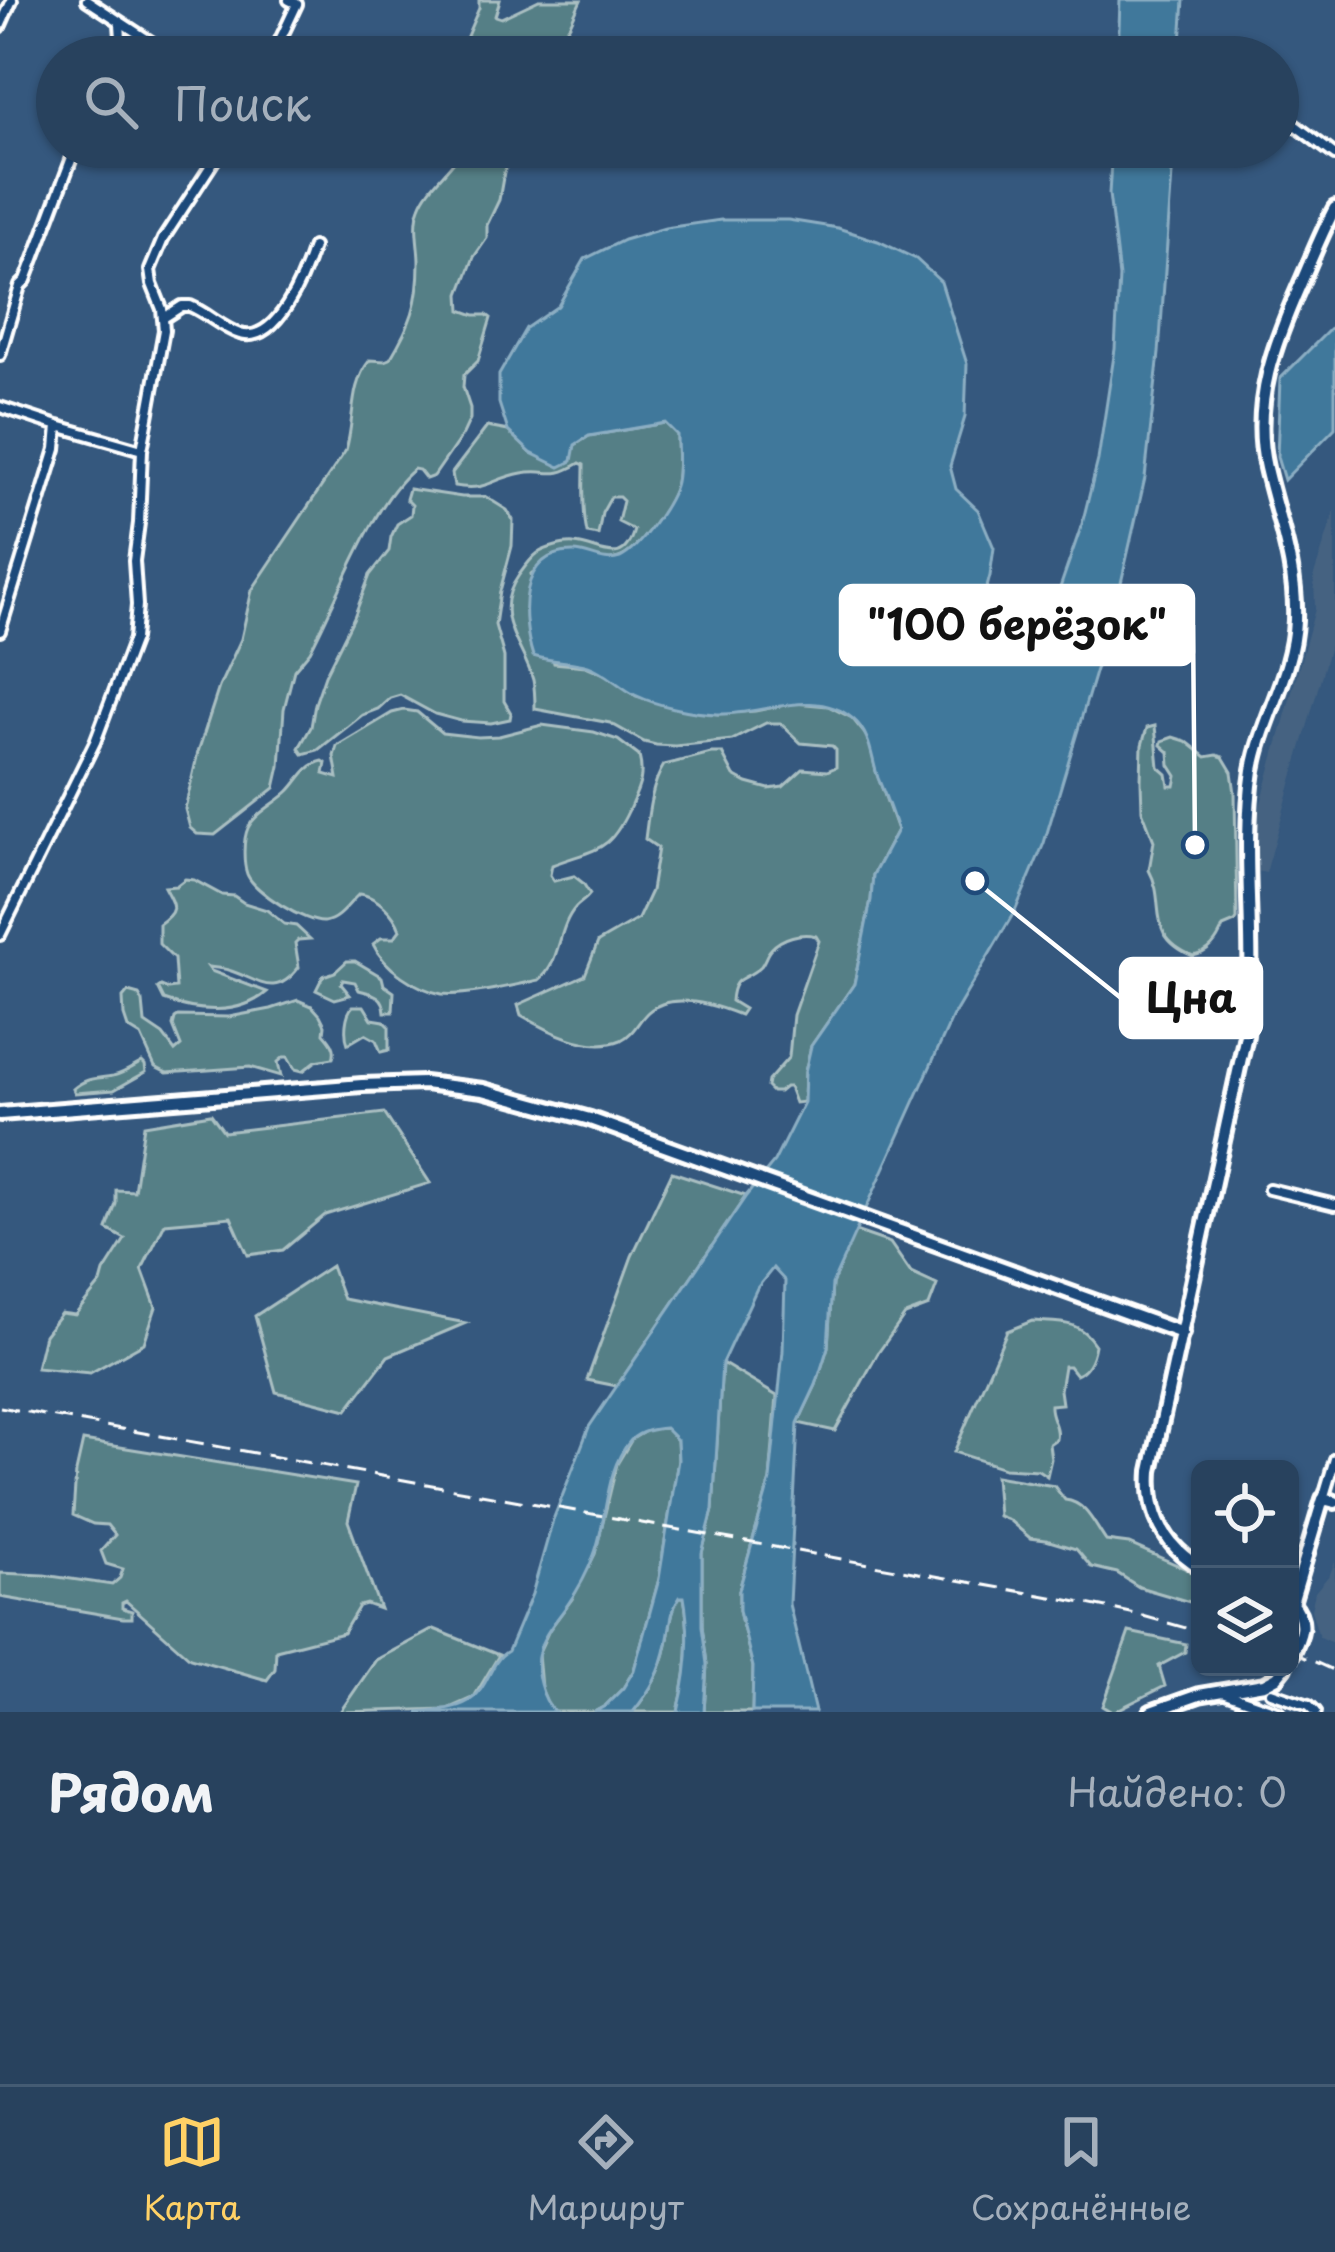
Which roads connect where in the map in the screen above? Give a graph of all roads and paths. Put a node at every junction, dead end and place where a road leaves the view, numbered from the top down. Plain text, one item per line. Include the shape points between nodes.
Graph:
1 (12, 0) edge
2 (87, 0) edge
3 (289, 0) edge
4 (120, 22) junction
5 (0, 27) edge
6 (121, 36) edge
7 (142, 36) edge
8 (282, 36) edge
9 (1299, 128) edge
10 (1335, 155) edge
11 (68, 168) edge
12 (209, 168) edge
13 (1335, 208) edge
14 (314, 247) dead end
15 (164, 318) junction
16 (0, 355) edge
17 (0, 407) edge
18 (58, 426) junction
19 (142, 450) junction
20 (0, 632) edge
21 (0, 935) edge
22 (0, 1114) edge
23 (1269, 1189) dead end
24 (1335, 1204) edge
25 (1182, 1333) junction
26 (1335, 1459) edge
27 (1329, 1500) edge
28 (1191, 1561) edge
29 (1299, 1580) edge
30 (1279, 1676) edge
31 (1271, 1687) junction
32 (1220, 1691) junction
33 (1268, 1710) edge
34 (1151, 1712) edge
35 (1279, 1712) edge
36 (1316, 1712) edge

1 - 5 street
2 - 4 street
3 - 8 street via 297,4
4 - 6 street
4 - 7 street
9 - 10 street
11 - 16 street
12 - 15 street via 152,263
13 - 25 street via 1273,350 1260,422 1293,569 1294,639 1254,769 1248,1020
14 - 15 street via 281,314 263,332 238,333 190,306
15 - 19 street
17 - 18 street
18 - 19 street
18 - 20 street
19 - 21 street via 134,639 95,742
22 - 25 street via 325,1087 483,1090 655,1143
23 - 24 street
25 - 28 street via 1150,1496 1163,1533
26 - 27 street
27 - 29 street
30 - 31 street
31 - 32 street
31 - 33 street
31 - 36 street
32 - 33 street
32 - 34 street
33 - 35 street

